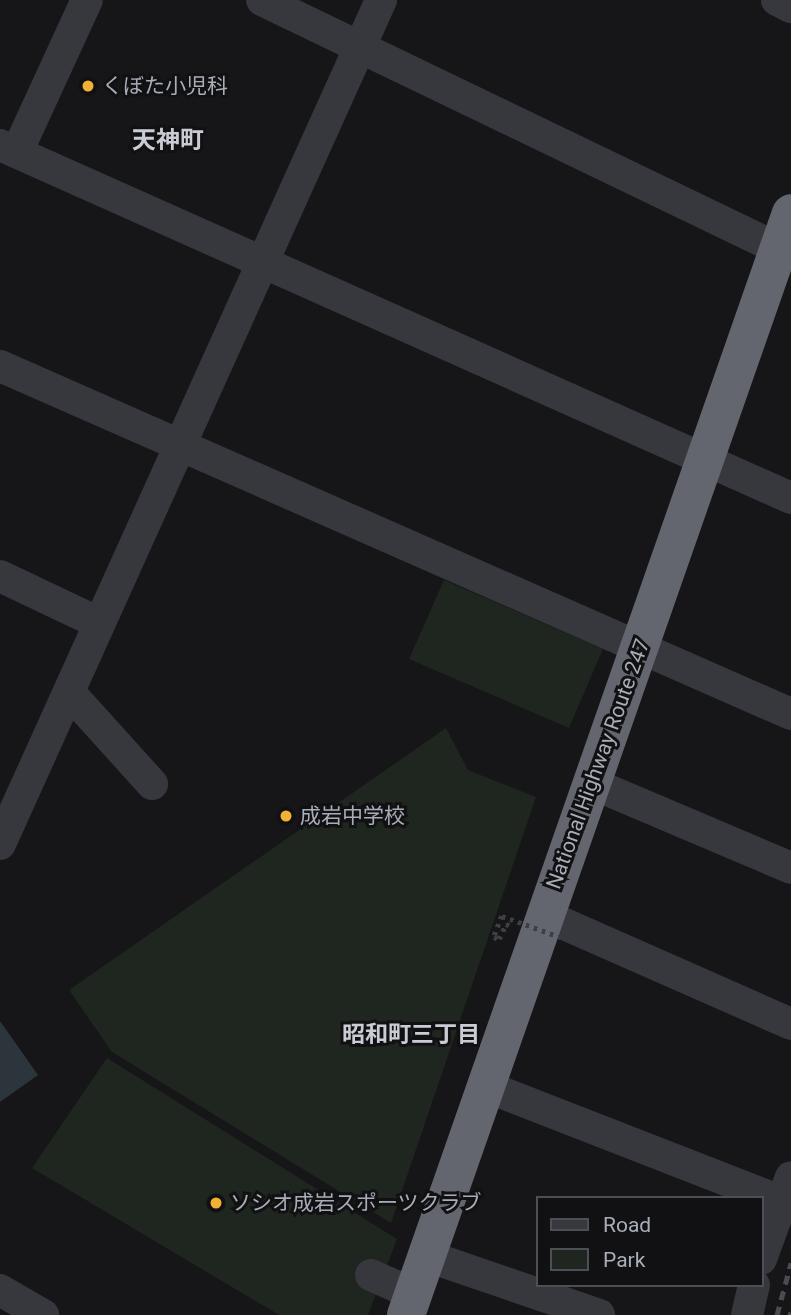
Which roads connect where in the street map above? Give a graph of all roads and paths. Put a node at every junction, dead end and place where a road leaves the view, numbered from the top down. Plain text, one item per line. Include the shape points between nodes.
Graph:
1 (87, 0) edge
2 (262, 0) edge
3 (381, 0) edge
4 (777, 0) edge
5 (791, 7) edge
6 (360, 47) junction
7 (8, 148) edge
8 (791, 213) edge
9 (779, 249) junction
10 (262, 262) junction
11 (0, 366) edge
12 (181, 446) junction
13 (705, 458) junction
14 (791, 498) edge
15 (0, 576) edge
16 (99, 623) junction
17 (639, 648) junction
18 (69, 692) junction
19 (791, 714) edge
20 (590, 783) junction
21 (152, 784) dead end
22 (9, 800) edge
23 (0, 844) edge
24 (791, 868) edge
25 (506, 924) dead end
26 (552, 926) junction
27 (791, 1024) edge
28 (485, 1086) junction
29 (787, 1190) edge
30 (763, 1254) edge
31 (427, 1256) junction
32 (371, 1275) dead end
33 (754, 1287) edge
34 (0, 1290) edge
35 (409, 1305) edge
36 (43, 1315) edge
37 (599, 1315) edge
38 (747, 1315) edge

1 - 7 street
2 - 6 street
3 - 6 street
4 - 5 street
6 - 9 street
6 - 10 street
7 - 10 street
8 - 9 highway, National Highway Route 247
9 - 13 highway, National Highway Route 247
10 - 12 street
10 - 13 street
11 - 12 street
12 - 16 street
12 - 17 street
13 - 14 street
13 - 17 highway, National Highway Route 247
15 - 16 street
16 - 18 street
17 - 19 street
17 - 20 highway, National Highway Route 247
18 - 21 street
18 - 22 street
20 - 24 street
20 - 26 highway, National Highway Route 247
22 - 23 street
25 - 26 path, bridge via 499,939 494,937 502,916
26 - 27 street
26 - 28 highway, National Highway Route 247
28 - 29 street
28 - 31 highway, National Highway Route 247
29 - 30 street
31 - 35 highway, National Highway Route 247
31 - 37 street
32 - 35 street
33 - 38 street
34 - 36 street

